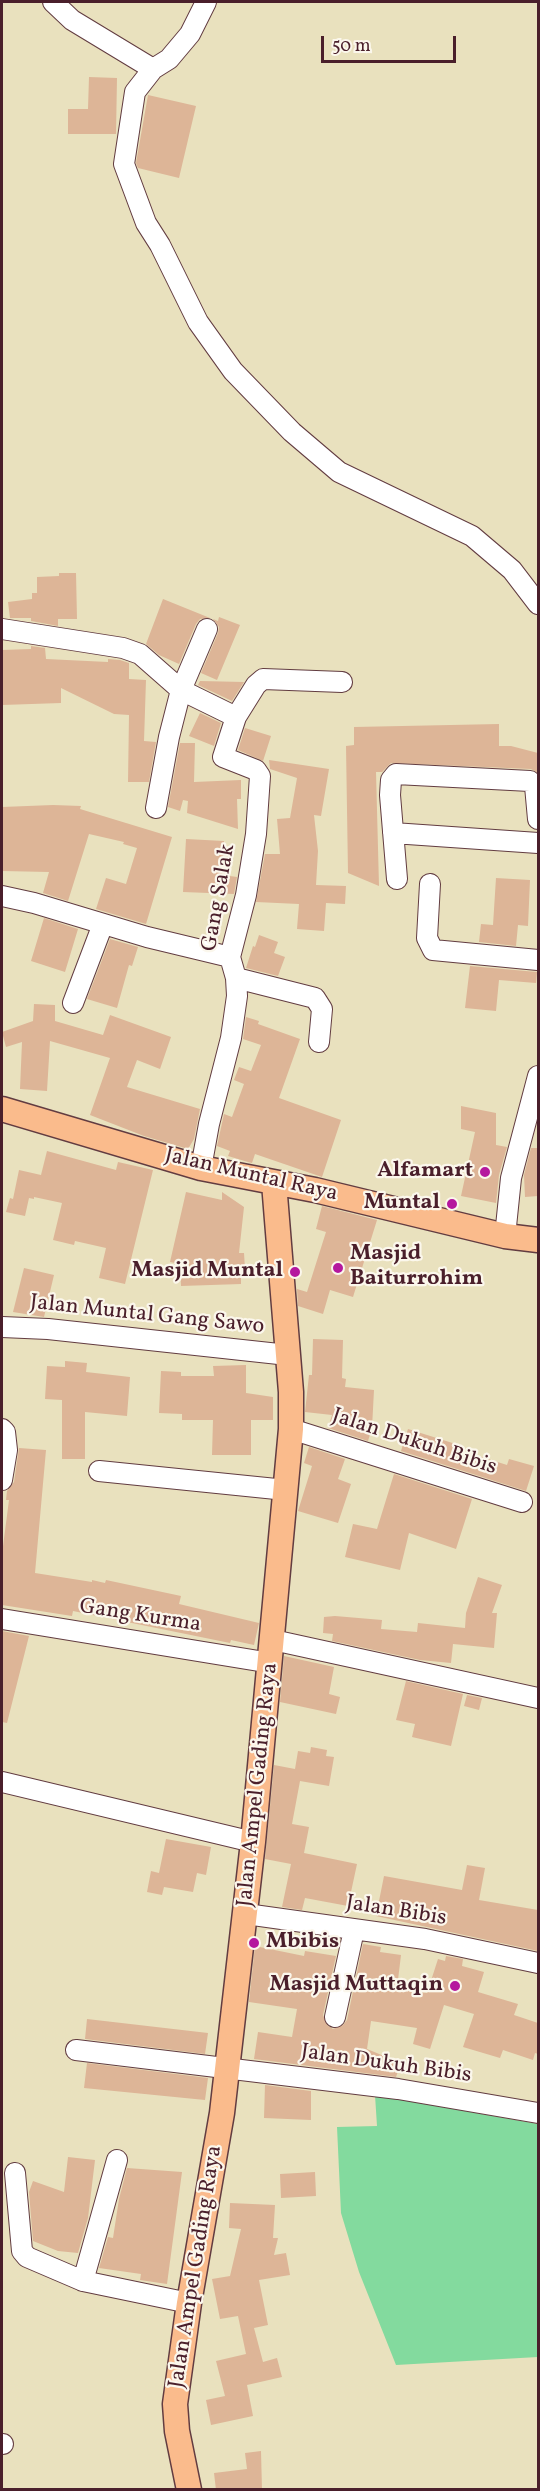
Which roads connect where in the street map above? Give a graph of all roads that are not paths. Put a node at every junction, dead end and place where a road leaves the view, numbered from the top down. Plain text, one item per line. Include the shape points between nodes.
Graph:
1 (53, 2) edge
2 (206, 2) edge
3 (153, 69) junction
4 (538, 604) edge
5 (2, 629) edge
6 (207, 629) dead end
7 (342, 682) dead end
8 (181, 690) junction
9 (236, 717) junction
10 (156, 808) dead end
11 (538, 819) edge
12 (393, 833) junction
13 (538, 843) edge
14 (397, 879) dead end
15 (430, 884) dead end
16 (2, 896) edge
17 (103, 924) junction
18 (230, 957) junction
19 (538, 960) edge
20 (236, 978) junction
21 (73, 1003) dead end
22 (319, 1042) dead end
23 (538, 1076) edge
24 (2, 1109) edge
25 (201, 1168) junction
26 (274, 1183) junction
27 (505, 1236) junction
28 (538, 1240) edge
29 (2, 1327) edge
30 (288, 1355) junction
31 (2, 1429) edge
32 (291, 1429) junction
33 (99, 1471) dead end
34 (2, 1480) edge
35 (286, 1490) junction
36 (522, 1502) dead end
37 (2, 1619) edge
38 (272, 1652) junction
39 (538, 1698) edge
40 (2, 1782) edge
41 (253, 1842) junction
42 (246, 1914) junction
43 (354, 1930) junction
44 (538, 1963) edge
45 (335, 2017) dead end
46 (76, 2050) dead end
47 (227, 2067) junction
48 (538, 2113) edge
49 (117, 2160) dead end
50 (15, 2173) dead end
51 (83, 2281) junction
52 (189, 2303) junction
53 (189, 2490) edge

1 - 3 street via 72,20
2 - 3 street via 190,34 169,59
3 - 4 street via 135,92 124,164 146,224 198,322 228,363 292,432 339,472 472,536 512,570
5 - 8 street via 129,650 151,661
6 - 8 street
7 - 9 street via 263,679
8 - 9 street
8 - 10 street
9 - 18 street, Gang Salak via 224,757 256,770 260,776 246,895
11 - 12 street via 535,786 530,781 396,774 391,780
12 - 13 street
12 - 14 street
15 - 19 street via 426,938 433,950
16 - 17 street
17 - 18 street
17 - 21 street
18 - 20 street, Gang Salak
20 - 22 street via 315,998 322,1009
20 - 25 street, Gang Salak via 231,1038
23 - 27 street via 511,1178
24 - 25 main road, Jalan Muntal Raya
25 - 26 main road, Jalan Muntal Raya
26 - 27 main road, Jalan Muntal Raya
26 - 30 main road, Jalan Ampel Gading Raya
27 - 28 main road, Jalan Muntal Raya
29 - 30 street, Jalan Muntal Gang Sawo
30 - 32 main road, Jalan Ampel Gading Raya
31 - 34 street via 7,1450
32 - 35 main road, Jalan Ampel Gading Raya
32 - 36 street, Jalan Dukuh Bibis
33 - 35 street
35 - 38 main road, Jalan Ampel Gading Raya
37 - 38 street, Gang Kurma
38 - 39 street
38 - 41 main road, Jalan Ampel Gading Raya
40 - 41 street
41 - 42 main road, Jalan Ampel Gading Raya
42 - 43 street, Jalan Bibis
42 - 47 main road, Jalan Ampel Gading Raya
43 - 44 street, Jalan Bibis via 425,1939
43 - 45 street
46 - 47 street, Jalan Dukuh Bibis
47 - 48 street, Jalan Dukuh Bibis via 398,2089
47 - 52 main road, Jalan Ampel Gading Raya
49 - 51 street
50 - 51 street via 22,2251 27,2257
51 - 52 street
52 - 53 main road, Jalan Ampel Gading Raya via 175,2404

